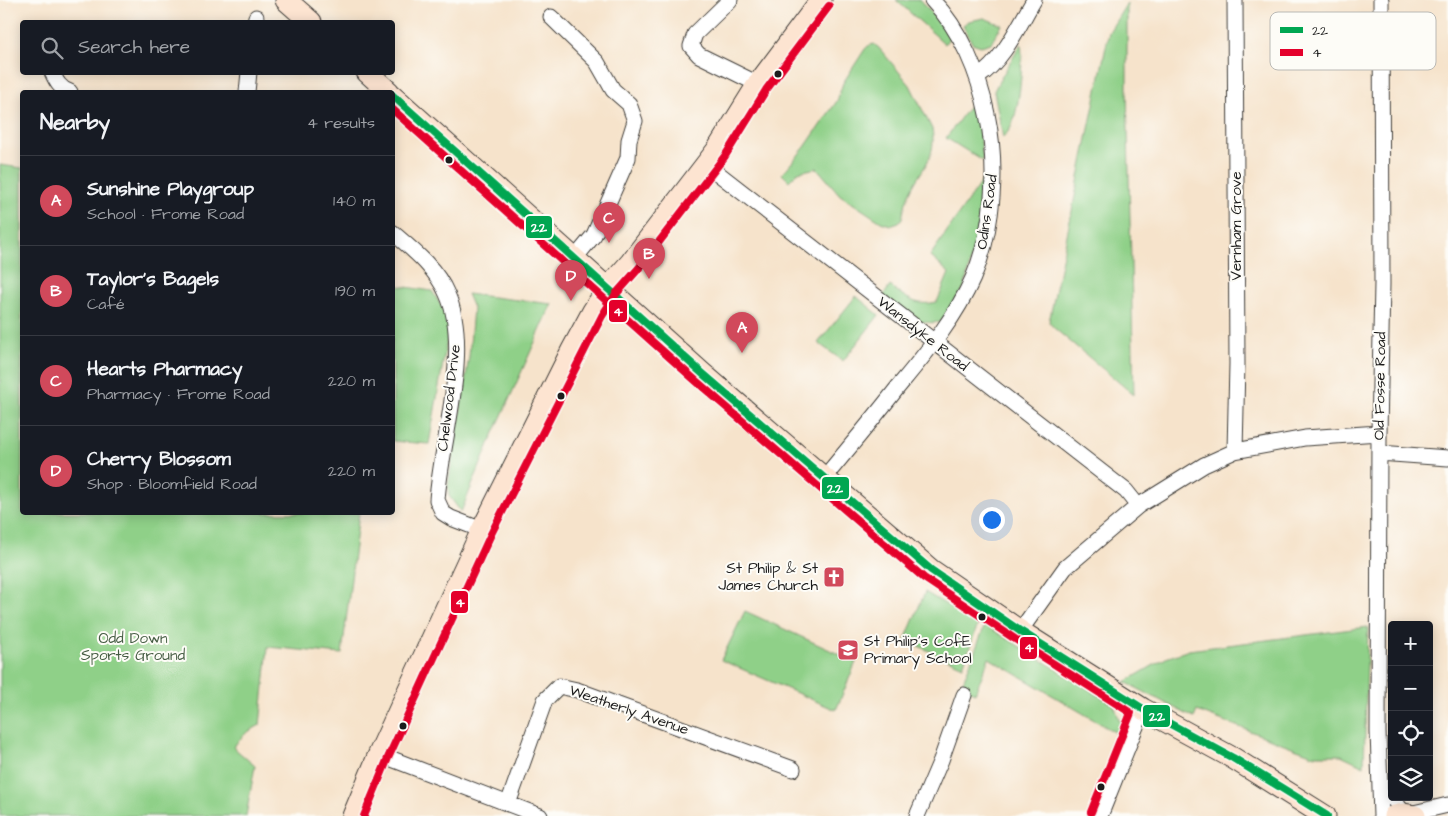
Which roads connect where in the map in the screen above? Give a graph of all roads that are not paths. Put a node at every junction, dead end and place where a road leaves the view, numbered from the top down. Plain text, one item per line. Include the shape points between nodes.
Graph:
1 (286, 0) edge
2 (730, 0) edge
3 (821, 0) edge
4 (932, 0) edge
5 (1034, 0) edge
6 (1235, 0) edge
7 (550, 16) dead end
8 (309, 20) edge
9 (1381, 70) edge
10 (53, 75) edge
11 (249, 75) edge
12 (370, 75) edge
13 (978, 77) junction
14 (758, 84) junction
15 (63, 90) edge
16 (247, 90) edge
17 (388, 90) edge
18 (395, 98) edge
19 (706, 164) junction
20 (395, 235) edge
21 (575, 258) junction
22 (608, 288) junction
23 (934, 343) junction
24 (1379, 433) junction
25 (1235, 451) junction
26 (1379, 453) junction
27 (1448, 458) edge
28 (824, 478) junction
29 (1138, 506) junction
30 (482, 530) junction
31 (1020, 630) junction
32 (964, 695) dead end
33 (1143, 709) junction
34 (379, 754) junction
35 (793, 769) dead end
36 (1379, 772) junction
37 (508, 804) junction
38 (1448, 805) edge
39 (1401, 809) edge
40 (353, 816) edge
41 (540, 816) edge
42 (917, 816) edge
43 (1100, 816) edge
44 (1325, 816) edge
45 (1381, 816) edge

1 - 8 street
2 - 14 street via 695,34 692,46 699,55
3 - 14 street
4 - 13 street, Odins Road via 963,45
5 - 13 street via 998,58 989,70
6 - 25 street, Vernham Grove
7 - 21 street via 597,62 613,90 629,104 635,121 628,158 594,235
9 - 24 street, Old Fosse Road
10 - 15 street
11 - 16 street
12 - 17 street
13 - 23 street, Odins Road via 991,132 993,164 988,219 972,279
14 - 19 street
18 - 21 street
19 - 22 street
19 - 23 street, Wansdyke Road
20 - 30 street, Chelwood Drive via 435,274 452,306 456,329 457,354 437,500 443,513
21 - 22 street
22 - 28 street via 752,418
22 - 30 street via 572,350
23 - 28 street, Odins Road
23 - 29 street, Wansdyke Road via 1126,491
24 - 25 street via 1305,438
24 - 26 street, Old Fosse Road
25 - 29 street via 1204,465
26 - 27 street
26 - 36 street, Old Fosse Road
28 - 31 street via 931,570
29 - 31 street via 1065,568
30 - 34 street
31 - 33 street
32 - 42 street
33 - 43 street
33 - 44 street via 1233,758
34 - 37 street
34 - 40 street
35 - 37 street, Weatherly Avenue via 559,686 545,700
36 - 39 street, Old Fosse Road
36 - 45 street, Old Fosse Road
37 - 41 street
38 - 39 street

